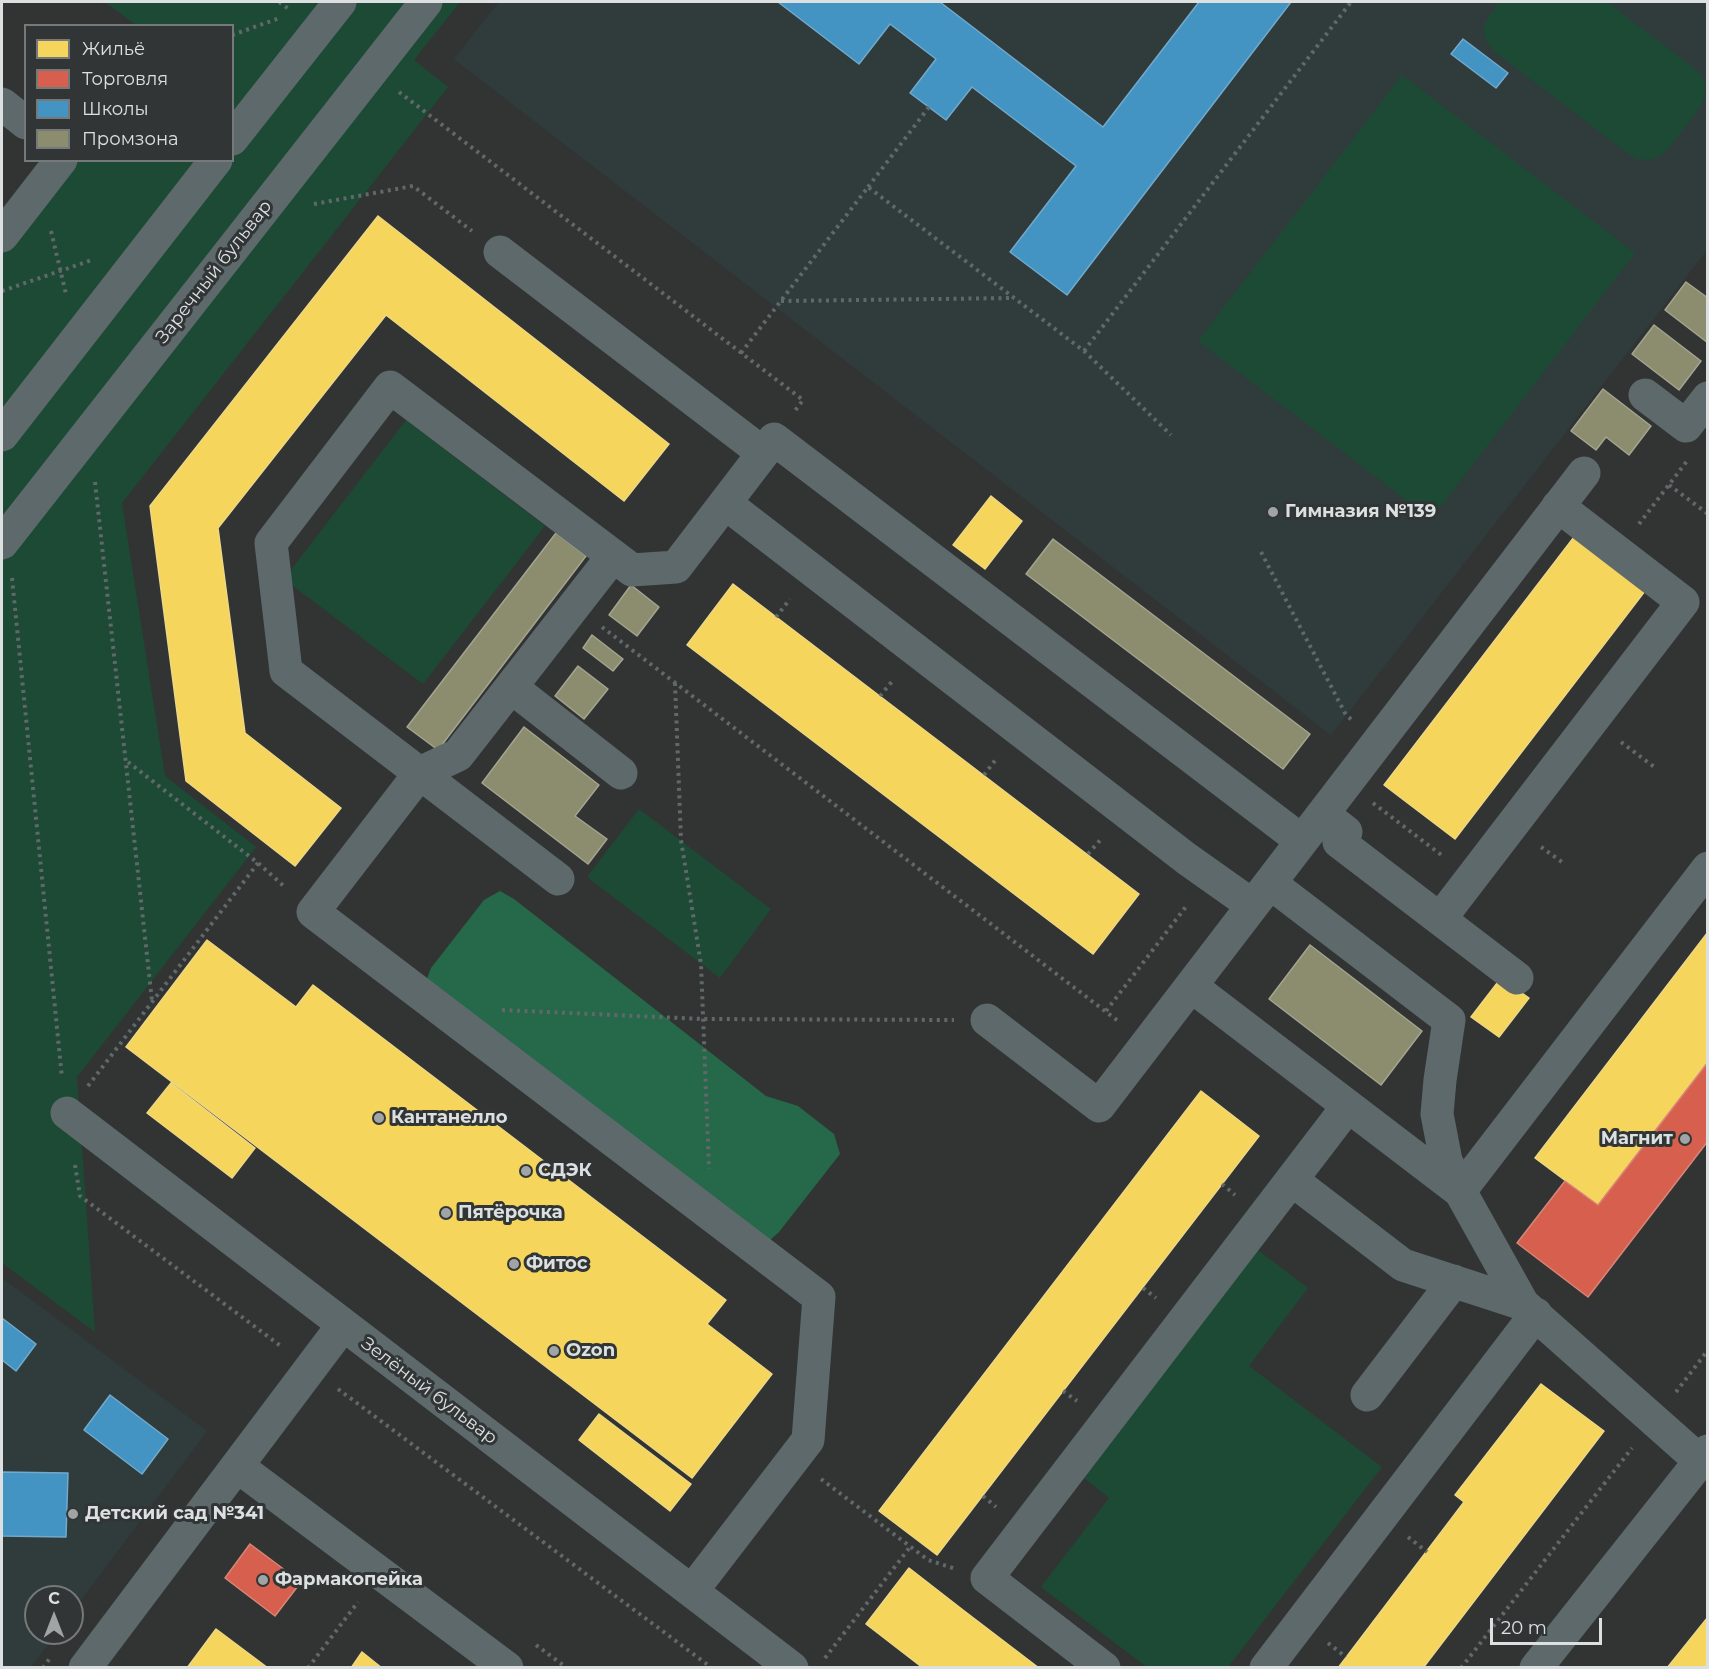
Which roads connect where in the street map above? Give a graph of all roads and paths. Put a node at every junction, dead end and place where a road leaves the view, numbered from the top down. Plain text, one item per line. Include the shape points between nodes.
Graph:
1 (279, 2) edge
2 (340, 2) edge
3 (426, 2) edge
4 (1351, 2) edge
5 (234, 34) edge
6 (371, 71) junction
7 (2, 104) edge
8 (929, 107) dead end
9 (24, 121) edge
10 (234, 136) edge
11 (59, 162) edge
12 (214, 162) edge
13 (868, 187) junction
14 (260, 213) junction
15 (2, 236) edge
16 (500, 252) joint
17 (103, 256) dead end
18 (2, 291) edge
19 (1015, 298) junction
20 (780, 302) junction
21 (1084, 351) junction
22 (741, 353) junction
23 (1645, 395) dead end
24 (1707, 398) edge
25 (89, 431) junction
26 (2, 435) edge
27 (1171, 435) dead end
28 (769, 446) junction
29 (1688, 459) dead end
30 (1584, 473) dead end
31 (1669, 484) junction
32 (724, 503) junction
33 (1558, 506) junction
34 (1707, 514) edge
35 (1643, 518) dead end
36 (4, 540) edge
37 (1261, 552) dead end
38 (613, 556) junction
39 (790, 599) dead end
40 (574, 606) junction
41 (776, 617) dead end
42 (675, 682) junction
43 (891, 682) dead end
44 (511, 687) junction
45 (880, 696) dead end
46 (1346, 716) dead end
47 (1592, 720) junction
48 (127, 762) junction
49 (995, 762) dead end
50 (1657, 769) dead end
51 (420, 773) junction
52 (621, 773) dead end
53 (984, 775) dead end
54 (1347, 783) junction
55 (1323, 814) junction
56 (1099, 841) dead end
57 (1302, 841) junction
58 (1089, 854) dead end
59 (258, 863) junction
60 (1707, 868) edge
61 (1472, 878) junction
62 (558, 879) dead end
63 (1261, 894) junction
64 (1189, 903) dead end
65 (313, 912) junction
66 (1440, 919) junction
67 (1517, 978) dead end
68 (1191, 986) junction
69 (152, 1001) junction
70 (496, 1010) dead end
71 (1106, 1011) junction
72 (703, 1019) junction
73 (987, 1020) joint
74 (1148, 1043) junction
75 (59, 1055) dead end
76 (1348, 1106) junction
77 (67, 1113) joint
78 (1292, 1180) junction
79 (1460, 1191) junction
80 (80, 1196) dead end
81 (711, 1215) junction
82 (1454, 1281) junction
83 (1529, 1309) junction
84 (343, 1325) junction
85 (1707, 1350) edge
86 (310, 1368) junction
87 (1367, 1395) dead end
88 (1672, 1397) dead end
89 (1634, 1446) dead end
90 (1704, 1456) edge
91 (794, 1458) junction
92 (237, 1466) junction
93 (910, 1547) junction
94 (928, 1560) dead end
95 (380, 1572) junction
96 (692, 1592) junction
97 (825, 1658) dead end
98 (86, 1668) edge
99 (308, 1668) edge
100 (507, 1668) edge
101 (712, 1668) edge
102 (792, 1668) edge
103 (1104, 1668) edge
104 (1266, 1668) edge
105 (1461, 1668) edge
106 (1536, 1668) edge

1 - 5 path via 294,13
2 - 10 street
3 - 6 street, Заречный бульвар
4 - 21 path
6 - 14 street, Заречный бульвар
6 - 22 path
7 - 9 street
8 - 13 path
11 - 15 street
12 - 26 street
13 - 19 path
13 - 20 path
14 - 16 path via 413,186
14 - 25 street, Заречный бульвар
16 - 28 street
17 - 18 path
19 - 20 path
19 - 21 path
20 - 22 path
21 - 27 path
22 - 28 path via 803,400
23 - 24 street via 1686,426
25 - 36 street, Заречный бульвар
25 - 48 path
28 - 32 street
28 - 57 street
29 - 31 path
30 - 33 street
31 - 34 path
31 - 35 path
32 - 38 street via 676,567 632,570
32 - 63 street via 1187,859
33 - 47 street via 1683,602
33 - 54 street
36 - 75 path via 21,656
37 - 46 path
38 - 40 street
38 - 51 street via 390,387 271,543 286,671
39 - 41 path
40 - 42 path
40 - 44 street
42 - 71 path
42 - 72 path via 681,840 701,964
43 - 45 path
44 - 51 street via 458,755
44 - 52 street
47 - 50 path
47 - 61 street
48 - 59 path
48 - 69 path
49 - 53 path
51 - 62 street
51 - 65 street
54 - 55 street
54 - 61 path
55 - 57 street
55 - 66 street via 1346,832 1339,842
56 - 58 path
57 - 63 street
59 - 65 path
59 - 69 path
60 - 79 street
61 - 66 street
63 - 68 street
63 - 79 street via 1449,1020 1437,1114 1446,1161
64 - 71 path
65 - 81 street
66 - 67 street
68 - 74 street
68 - 76 street
69 - 77 path
70 - 72 path
71 - 74 path
72 - 73 path
72 - 81 path
73 - 74 street via 1099,1106
76 - 78 street
76 - 79 street
77 - 84 street, Зелёный бульвар
78 - 82 street via 1403,1265
78 - 103 street via 987,1578
79 - 83 street
80 - 86 path
81 - 91 street via 819,1297 808,1440
82 - 83 street
82 - 87 street
83 - 90 street
83 - 104 street
84 - 86 street
84 - 96 street, Зелёный бульвар
85 - 88 path
86 - 92 street
86 - 101 path
89 - 105 path
90 - 106 street
91 - 93 path
91 - 96 street
92 - 95 street
92 - 98 street
93 - 94 path
93 - 97 path
95 - 99 path
95 - 100 street
96 - 102 street, Зелёный бульвар

